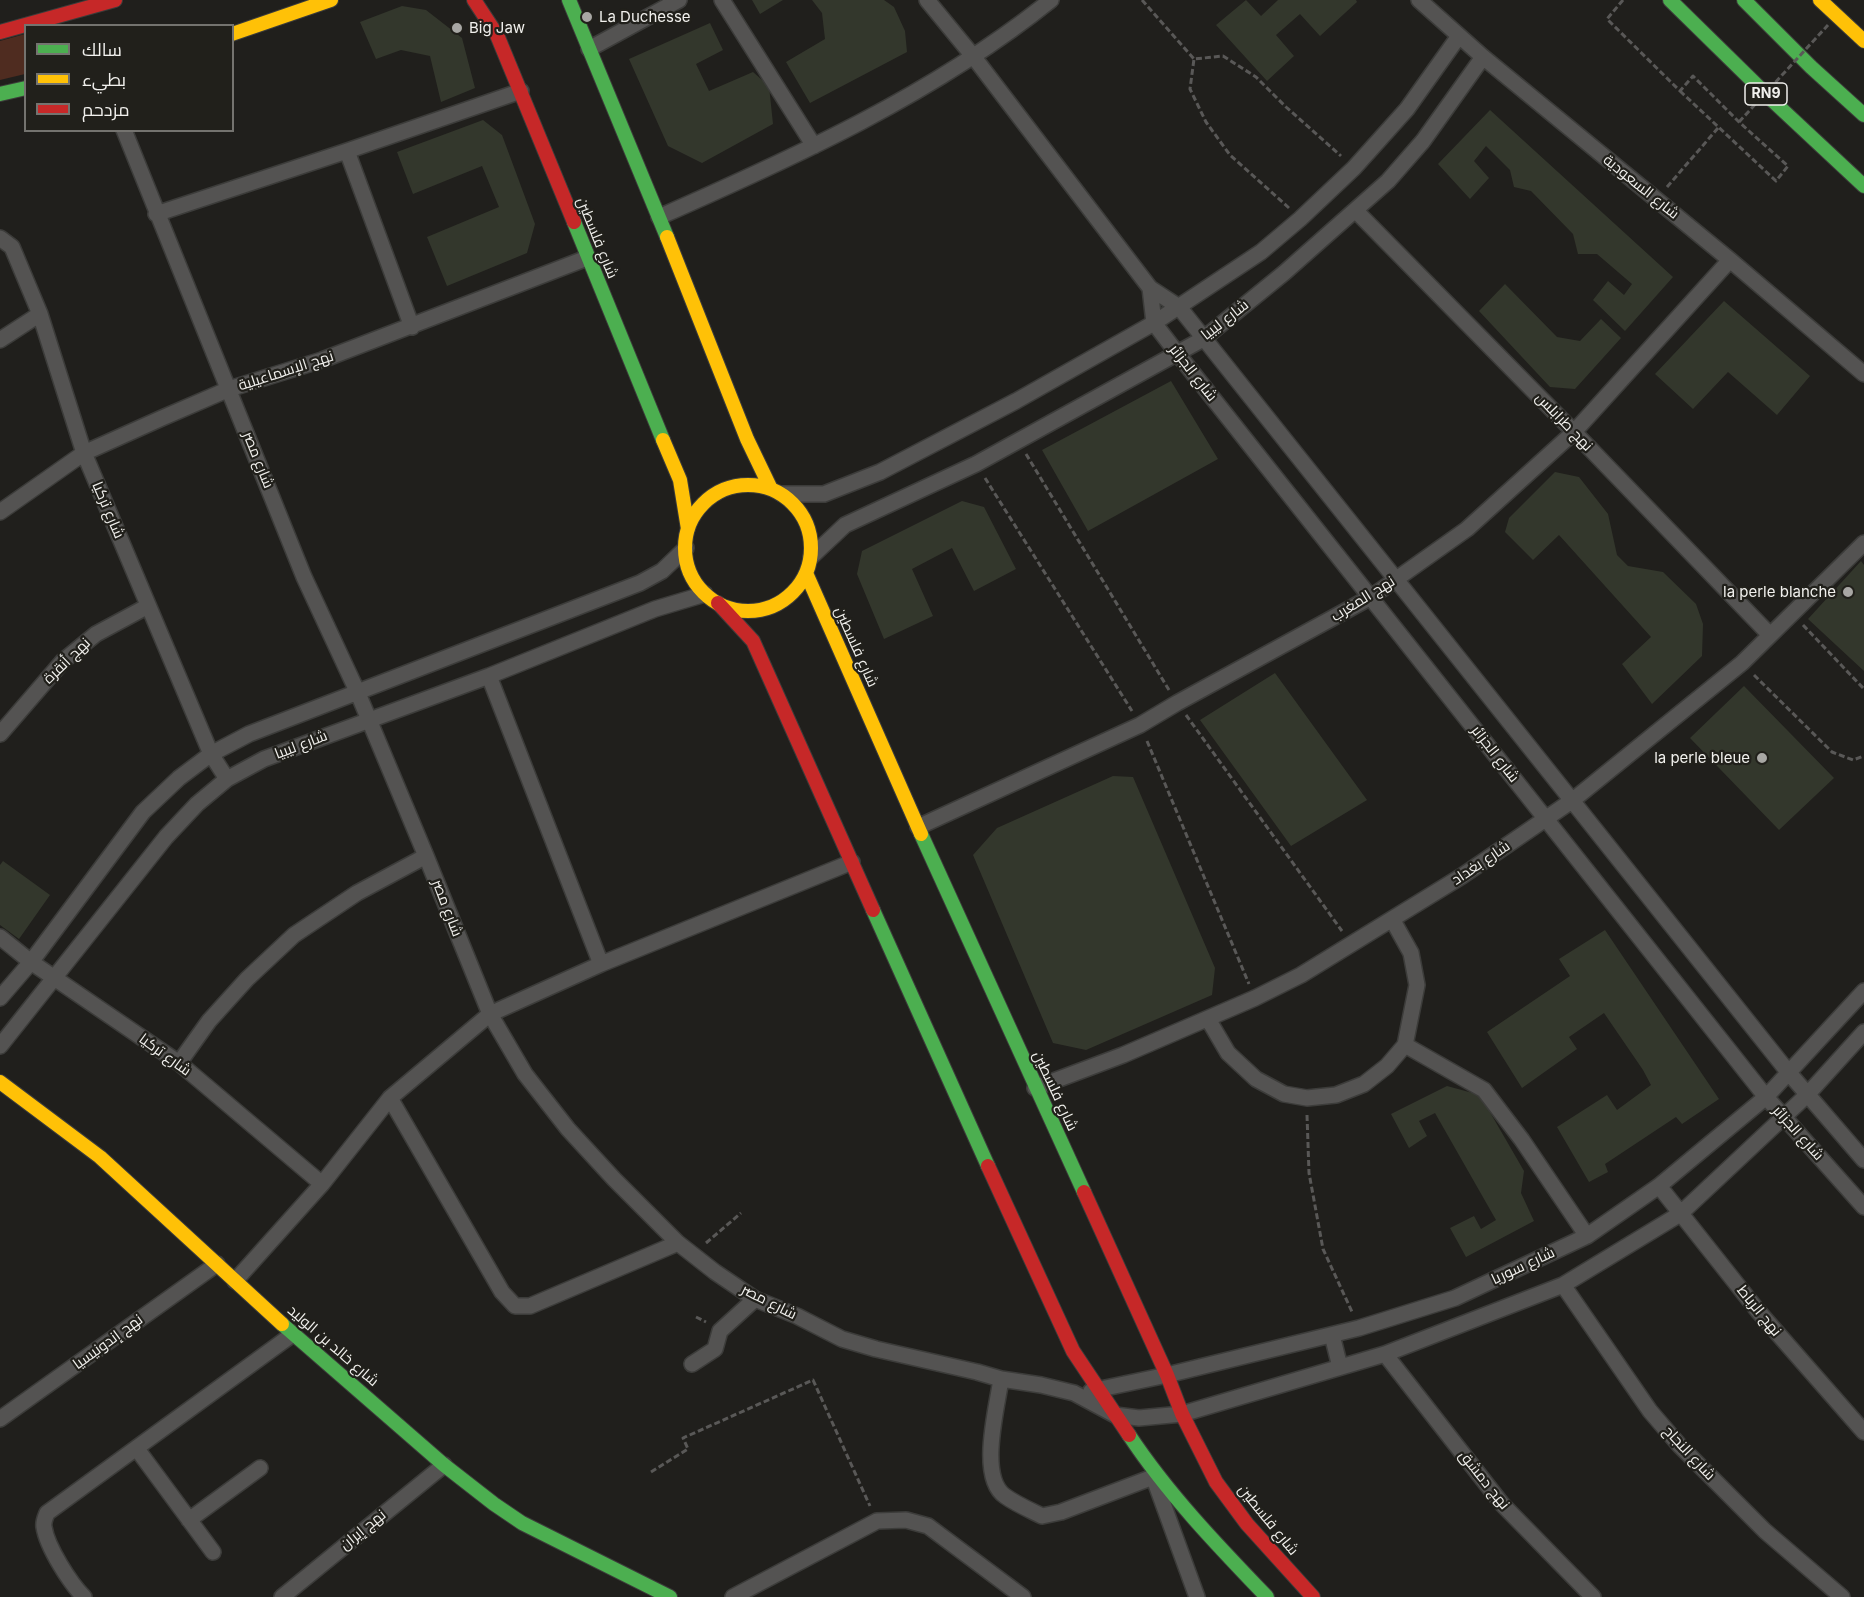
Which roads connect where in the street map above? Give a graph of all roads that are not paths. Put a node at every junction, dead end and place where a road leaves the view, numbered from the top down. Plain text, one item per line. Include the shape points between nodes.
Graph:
1 (115, 0) edge
2 (331, 0) edge
3 (474, 0) edge
4 (569, 0) edge
5 (679, 0) edge
6 (722, 0) edge
7 (927, 0) edge
8 (1051, 0) edge
9 (1419, 0) edge
10 (1670, 0) edge
11 (1744, 0) edge
12 (1820, 0) edge
13 (80, 12) edge
14 (32, 24) edge
15 (24, 26) edge
16 (0, 32) edge
17 (234, 33) edge
18 (1459, 36) junction
19 (1864, 41) edge
20 (589, 48) junction
21 (973, 56) junction
22 (1483, 57) junction
23 (24, 88) edge
24 (521, 92) junction
25 (0, 94) edge
26 (1864, 115) edge
27 (125, 132) edge
28 (814, 146) junction
29 (347, 151) junction
30 (1864, 186) edge
31 (1356, 211) junction
32 (156, 214) junction
33 (659, 217) junction
34 (0, 238) edge
35 (587, 258) junction
36 (1730, 260) junction
37 (1149, 288) junction
38 (1179, 307) junction
39 (40, 314) junction
40 (1154, 323) junction
41 (412, 327) junction
42 (1203, 339) junction
43 (0, 340) edge
44 (1177, 353) junction
45 (1864, 374) edge
46 (230, 389) junction
47 (1574, 432) junction
48 (84, 453) junction
49 (777, 491) junction
50 (0, 512) edge
51 (688, 529) junction
52 (1864, 543) edge
53 (686, 548) junction
54 (811, 557) junction
55 (806, 573) junction
56 (1395, 579) junction
57 (705, 594) junction
58 (1371, 597) junction
59 (718, 603) junction
60 (148, 606) junction
61 (1770, 635) junction
62 (489, 676) junction
63 (357, 691) junction
64 (368, 720) junction
65 (0, 734) edge
66 (210, 754) junction
67 (227, 779) junction
68 (1572, 800) junction
69 (1546, 818) junction
70 (918, 827) junction
71 (426, 856) junction
72 (852, 862) junction
73 (1392, 919) junction
74 (0, 936) edge
75 (31, 962) junction
76 (601, 964) junction
77 (54, 978) junction
78 (1864, 991) edge
79 (0, 998) edge
80 (490, 1014) junction
81 (1208, 1018) junction
82 (1864, 1032) edge
83 (1405, 1045) junction
84 (0, 1046) edge
85 (179, 1063) junction
86 (1789, 1073) junction
87 (0, 1082) edge
88 (1035, 1088) junction
89 (1807, 1095) junction
90 (1766, 1097) junction
91 (390, 1098) junction
92 (1783, 1116) junction
93 (1864, 1160) edge
94 (322, 1184) junction
95 (1659, 1186) junction
96 (1864, 1207) edge
97 (1680, 1214) junction
98 (1587, 1236) junction
99 (678, 1244) junction
100 (217, 1264) junction
101 (235, 1281) junction
102 (1563, 1285) junction
103 (755, 1299) junction
104 (293, 1334) junction
105 (1332, 1335) junction
106 (1385, 1354) junction
107 (693, 1364) dead end
108 (1340, 1367) junction
109 (1167, 1375) junction
110 (1001, 1380) junction
111 (1099, 1390) junction
112 (1074, 1392) junction
113 (1182, 1414) junction
114 (1115, 1415) junction
115 (0, 1419) edge
116 (1864, 1432) edge
117 (137, 1449) junction
118 (444, 1465) junction
119 (260, 1468) dead end
120 (1152, 1473) junction
121 (189, 1520) junction
122 (213, 1552) dead end
123 (650, 1587) junction
124 (1194, 1595) edge
125 (84, 1597) edge
126 (282, 1597) edge
127 (638, 1597) edge
128 (670, 1597) edge
129 (733, 1597) edge
130 (1023, 1597) edge
131 (1267, 1597) edge
132 (1313, 1597) edge
133 (1593, 1597) edge
134 (1842, 1597) edge

1 - 13 main road
2 - 17 main road
3 - 24 main road, شارع فلسطين via 497,35
4 - 20 main road
5 - 20 street
6 - 28 street
7 - 21 street, شارع الجزائر
8 - 21 street
9 - 18 street, شارع السعودية
10 - 30 main road, RN9
11 - 26 main road
12 - 19 main road
13 - 14 main road
15 - 16 main road
18 - 22 street, شارع السعودية
18 - 38 street via 1407,109 1354,168 1261,252
20 - 33 main road
21 - 28 street
21 - 37 street, شارع الجزائر
22 - 31 street, شارع ليبيا via 1423,141
22 - 36 street, شارع السعودية
23 - 25 main road
24 - 29 street
24 - 35 main road, شارع فلسطين
27 - 32 street, شارع مصر
28 - 33 street
29 - 32 street
29 - 41 street
31 - 42 street, شارع ليبيا
31 - 47 street, نهج طرابلس
32 - 46 street, شارع مصر
33 - 49 main road via 747,440
34 - 39 street, شارع تركيا via 12,248
35 - 41 street, نهج الإسماعيلية
35 - 51 main road, شارع فلسطين via 680,480
36 - 45 street, شارع السعودية
36 - 47 street, نهج المغرب
37 - 38 street, شارع الجزائر
37 - 40 street, شارع الجزائر
38 - 40 street
38 - 42 street, شارع الجزائر
39 - 43 street
39 - 48 street, شارع تركيا
40 - 44 street, شارع الجزائر
40 - 49 street via 880,472 824,494
41 - 46 street, نهج الإسماعيلية
42 - 44 street, شارع ليبيا
42 - 56 street, شارع الجزائر
44 - 54 street, شارع ليبيا via 976,464 845,525
44 - 58 street, شارع الجزائر
46 - 48 street, نهج الإسماعيلية
46 - 63 street, شارع مصر via 304,577
47 - 56 street, نهج المغرب via 1467,529
47 - 61 street, نهج طرابلس
48 - 50 street, نهج الإسماعيلية
48 - 60 street, شارع تركيا
49 - 51 main road via 755,484 721,490 706,500
49 - 54 main road via 796,506 806,521
51 - 53 main road
52 - 61 street, شارع بغداد
53 - 57 main road via 694,580
53 - 63 street, شارع ليبيا via 662,571 640,583
54 - 55 main road
55 - 59 main road via 795,591 779,603 759,610 738,610
55 - 70 main road, شارع فلسطين
56 - 58 street, نهج المغرب
56 - 68 street, شارع الجزائر
57 - 59 main road
57 - 62 street, شارع ليبيا via 655,609
58 - 69 street, شارع الجزائر
58 - 70 street, نهج المغرب via 1140,725
59 - 72 main road via 753,641
60 - 65 street, نهج أنقرة via 96,634 63,661
60 - 66 street, شارع تركيا
61 - 68 street, شارع بغداد via 1742,663
62 - 64 street, شارع ليبيا
62 - 76 street
63 - 64 street, شارع مصر
63 - 66 street, شارع ليبيا via 249,734
64 - 67 street, شارع ليبيا via 264,759
64 - 71 street, شارع مصر
66 - 67 street, شارع تركيا
66 - 75 street, شارع ليبيا via 143,812
67 - 77 street, شارع ليبيا via 166,837
68 - 69 street, شارع بغداد
68 - 86 street, شارع الجزائر
69 - 73 street, شارع بغداد
69 - 90 street, شارع الجزائر
70 - 88 main road, شارع فلسطين
71 - 80 street, شارع مصر
71 - 85 street via 357,893 294,935 208,1020
72 - 76 street
72 - 111 main road via 1064,1333
73 - 81 street, شارع بغداد via 1301,975
73 - 83 street via 1411,953 1417,985
74 - 75 street, شارع تركيا
75 - 77 street, شارع تركيا
75 - 79 street, شارع ليبيا
76 - 80 street
77 - 84 street, شارع ليبيا
77 - 85 street, شارع تركيا
78 - 86 street, شارع سوريا
80 - 91 street
80 - 99 street, شارع مصر via 525,1074 568,1129
81 - 83 street via 1228,1053 1256,1079 1284,1094 1307,1098 1336,1095 1364,1084
81 - 88 street, شارع بغداد
82 - 89 street, شارع سوريا
83 - 98 street via 1484,1090
85 - 94 street, شارع تركيا
86 - 89 street, شارع الجزائر
86 - 90 street, شارع سوريا
87 - 100 main road, شارع خالد بن الوليد via 100,1156
88 - 109 main road, شارع فلسطين
89 - 92 street, شارع سوريا
89 - 93 street, شارع الجزائر
90 - 92 street, شارع الجزائر
90 - 95 street, شارع سوريا
91 - 94 street
91 - 99 street via 502,1292 515,1306 530,1306
92 - 96 street, شارع الجزائر
92 - 97 street, شارع سوريا
94 - 101 street
95 - 97 street, نهج الرباط
95 - 98 street, شارع سوريا
97 - 102 street, شارع سوريا
97 - 116 street, نهج الرباط
98 - 105 street, شارع سوريا via 1455,1298
99 - 103 street, شارع مصر
100 - 101 main road, شارع خالد بن الوليد
100 - 115 street, نهج إندونيسيا
101 - 104 main road, شارع خالد بن الوليد
102 - 106 street, شارع سوريا
102 - 134 street, شارع النجاح via 1650,1411 1680,1446 1765,1531
103 - 107 street via 720,1331 715,1349
103 - 110 street, شارع مصر via 842,1339
104 - 117 street
104 - 118 main road, شارع خالد بن الوليد
105 - 108 street
105 - 109 street, شارع سوريا
106 - 108 street, شارع سوريا
106 - 133 street, نهج دمشق via 1502,1504
108 - 113 street, شارع سوريا
109 - 111 street, شارع سوريا
109 - 113 main road, شارع فلسطين
110 - 112 street, شارع مصر
110 - 120 street via 990,1459 993,1480 1003,1496 1042,1516 1061,1512
111 - 112 street, شارع مصر
111 - 114 main road
112 - 114 street, شارع مصر
113 - 114 street, شارع سوريا via 1139,1418
113 - 132 main road, شارع فلسطين via 1216,1482 1247,1524
114 - 120 main road
117 - 121 street
117 - 125 street via 47,1513 43,1524 46,1538
118 - 123 main road, شارع خالد بن الوليد via 522,1522
118 - 126 street, نهج إيران
119 - 121 street
120 - 124 street
120 - 131 main road
121 - 122 street
123 - 127 street
123 - 128 main road, شارع خالد بن الوليد
129 - 130 street via 877,1521 928,1526

